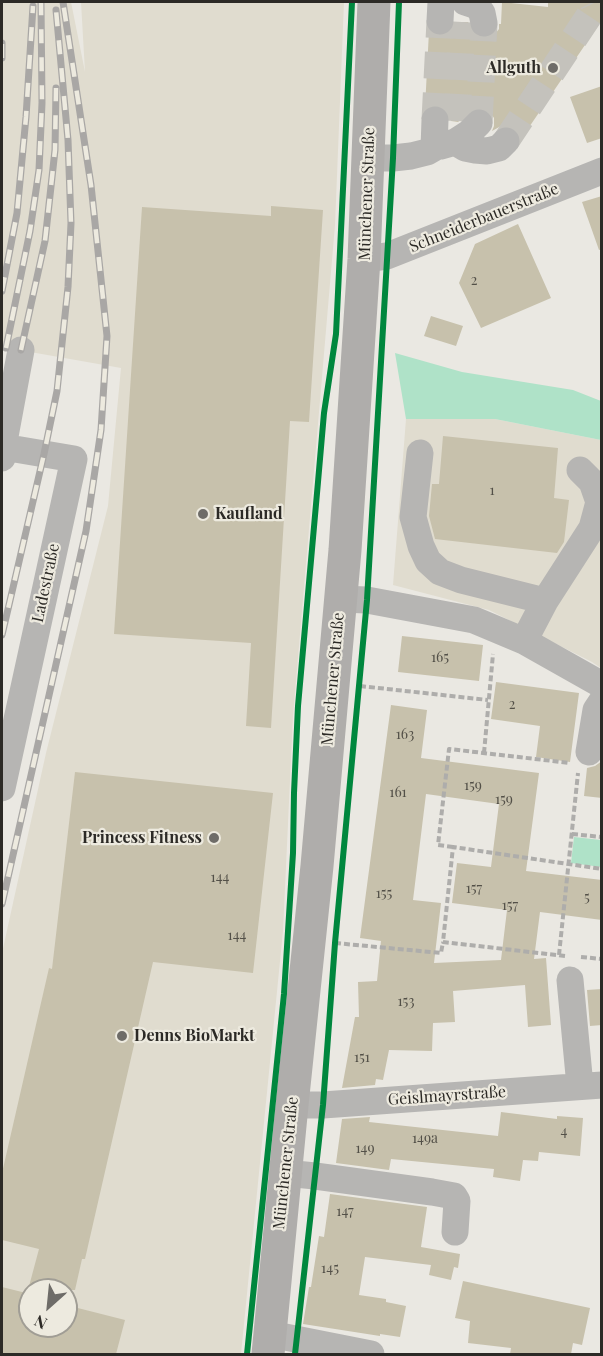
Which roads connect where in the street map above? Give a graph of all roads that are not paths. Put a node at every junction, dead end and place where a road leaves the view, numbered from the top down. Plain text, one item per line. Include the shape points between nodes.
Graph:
1 (374, 2) edge
2 (506, 141) tunnel mouth
3 (368, 158) junction
4 (602, 171) edge
5 (364, 259) junction
6 (9, 354) edge
7 (2, 451) edge
8 (420, 453) dead end
9 (580, 470) dead end
10 (461, 580) junction
11 (340, 599) junction
12 (545, 601) junction
13 (448, 614) junction
14 (524, 641) junction
15 (602, 685) edge
16 (602, 701) edge
17 (589, 752) dead end
18 (2, 788) edge
19 (571, 964) road end
20 (591, 1085) edge
21 (291, 1106) junction
22 (285, 1173) junction
23 (455, 1232) dead end
24 (269, 1344) edge
25 (371, 1354) edge

1 - 3 main road, Münchener Straße
2 - 3 street via 487,151 465,148 451,133 427,152
3 - 5 main road, Münchener Straße
4 - 5 street, Schneiderbauerstraße via 387,256
5 - 11 main road, Münchener Straße
6 - 7 street
7 - 18 street, Ladestraße via 74,459
8 - 10 street via 413,518 421,546 428,561 440,572
9 - 12 street via 592,482 599,502 592,528
10 - 12 street
10 - 13 street
11 - 13 street
11 - 21 main road, Münchener Straße
12 - 14 street
13 - 14 street via 474,620
14 - 15 street
16 - 17 street via 596,710
19 - 20 street
20 - 21 street, Geislmayrstraße
21 - 22 main road, Münchener Straße
22 - 23 street via 454,1196
22 - 24 main road, Münchener Straße
24 - 25 street

